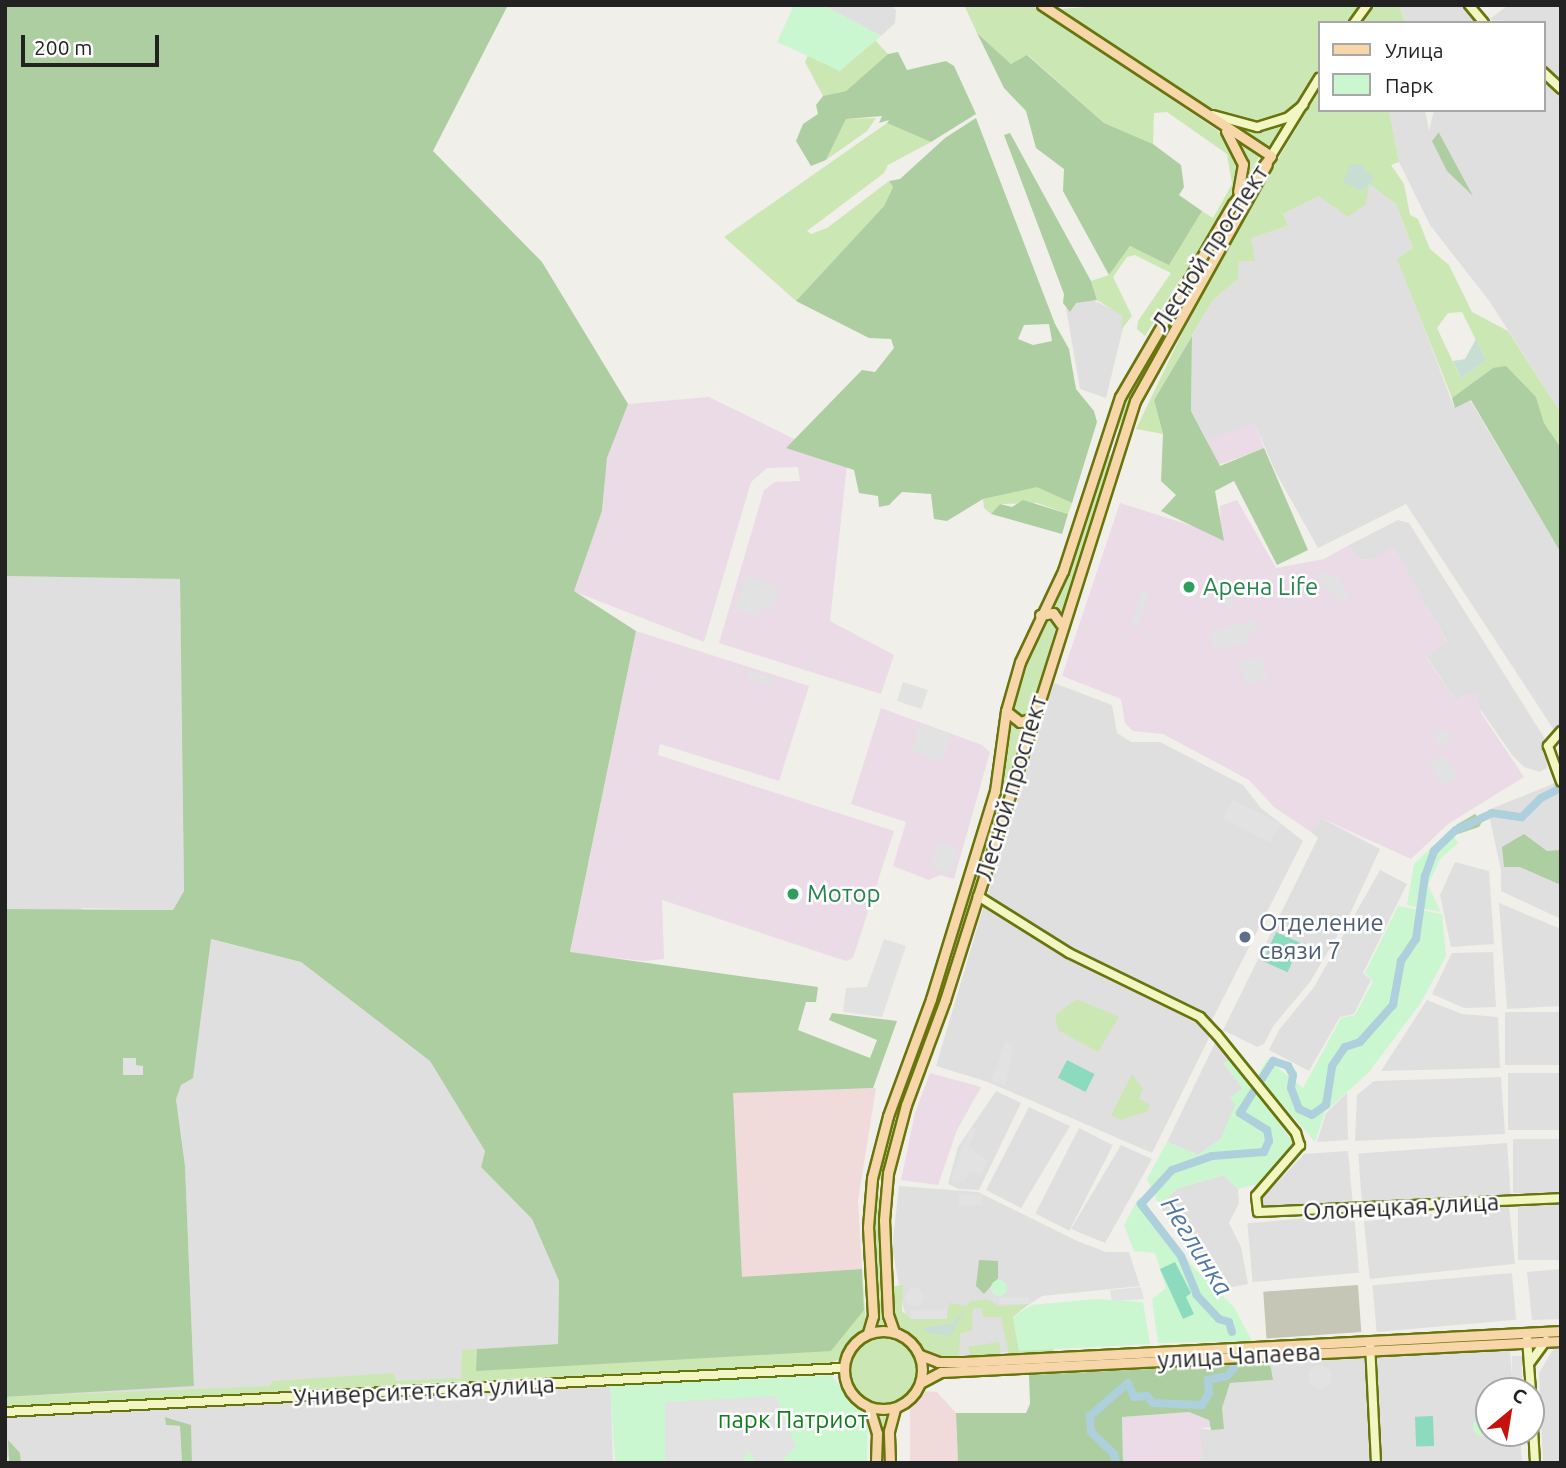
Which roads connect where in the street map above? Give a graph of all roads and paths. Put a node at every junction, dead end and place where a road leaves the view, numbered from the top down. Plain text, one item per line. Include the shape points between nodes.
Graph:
1 (1042, 5) edge
2 (1367, 5) edge
3 (1469, 5) edge
4 (1355, 21) edge
5 (1482, 21) edge
6 (1545, 74) edge
7 (1318, 80) edge
8 (1561, 89) edge
9 (1303, 105) junction
10 (1204, 111) junction
11 (1271, 156) junction
12 (1233, 204) junction
13 (1107, 437) junction
14 (1121, 441) junction
15 (1103, 452) junction
16 (1117, 457) junction
17 (1040, 615) junction
18 (1061, 624) junction
19 (1006, 711) junction
20 (1033, 718) junction
21 (1561, 731) edge
22 (1561, 782) edge
23 (995, 791) junction
24 (1009, 794) junction
25 (978, 896) junction
26 (946, 953) junction
27 (958, 957) junction
28 (872, 1178) junction
29 (887, 1185) junction
30 (871, 1189) junction
31 (1561, 1198) edge
32 (1561, 1331) edge
33 (894, 1332) junction
34 (868, 1333) junction
35 (1526, 1338) junction
36 (1545, 1341) junction
37 (1561, 1341) edge
38 (1370, 1345) junction
39 (919, 1355) junction
40 (1529, 1364) junction
41 (844, 1368) junction
42 (1530, 1377) edge
43 (920, 1383) junction
44 (869, 1407) junction
45 (895, 1408) junction
46 (5, 1412) edge
47 (876, 1463) edge
48 (890, 1463) edge
49 (1376, 1463) edge

1 - 10 main road
2 - 4 main road
3 - 5 main road
6 - 8 main road
7 - 9 main road
9 - 10 main road via 1287,118 1257,127
9 - 11 main road
10 - 11 main road
10 - 12 main road via 1234,139 1240,152 1241,180
11 - 12 main road, Лесной проспект
11 - 14 main road, Лесной проспект via 1196,297 1148,375
12 - 13 main road, Лесной проспект via 1135,368
13 - 14 main road
13 - 15 main road, Лесной проспект
14 - 16 main road, Лесной проспект
15 - 16 main road
15 - 17 main road, Лесной проспект via 1063,571
16 - 18 main road, Лесной проспект
17 - 18 main road via 1053,613
17 - 19 main road, Лесной проспект
18 - 20 main road, Лесной проспект
19 - 20 main road via 1020,722
19 - 23 main road, Лесной проспект
20 - 24 main road, Лесной проспект
21 - 22 main road via 1552,736 1548,746
23 - 24 main road
23 - 26 main road, Лесной проспект
24 - 25 main road, Лесной проспект
25 - 27 main road, Лесной проспект
25 - 31 main road, Олонецкая улица via 1071,955 1200,1017 1217,1035 1300,1145 1256,1196 1258,1212
26 - 27 main road
26 - 28 main road, Лесной проспект via 891,1108
27 - 29 main road, Лесной проспект via 901,1121
28 - 29 main road
28 - 30 main road, Лесной проспект
29 - 30 main road
29 - 33 main road, Лесной проспект via 884,1272
30 - 34 main road, Лесной проспект via 873,1316
32 - 35 main road, улица Чапаева
33 - 34 main road
33 - 39 main road via 914,1345
34 - 41 main road via 851,1347
35 - 36 main road, улица Чапаева
35 - 38 main road, улица Чапаева
35 - 40 main road
36 - 37 main road, улица Чапаева
36 - 40 main road
38 - 39 main road, улица Чапаева via 964,1362 937,1362
38 - 43 main road, улица Чапаева via 941,1372
38 - 49 main road
39 - 43 main road
40 - 42 main road
41 - 44 main road via 847,1387
41 - 46 main road, Университетская улица
43 - 45 main road via 911,1397
44 - 45 main road
44 - 47 main road via 877,1433
45 - 48 main road via 889,1431

